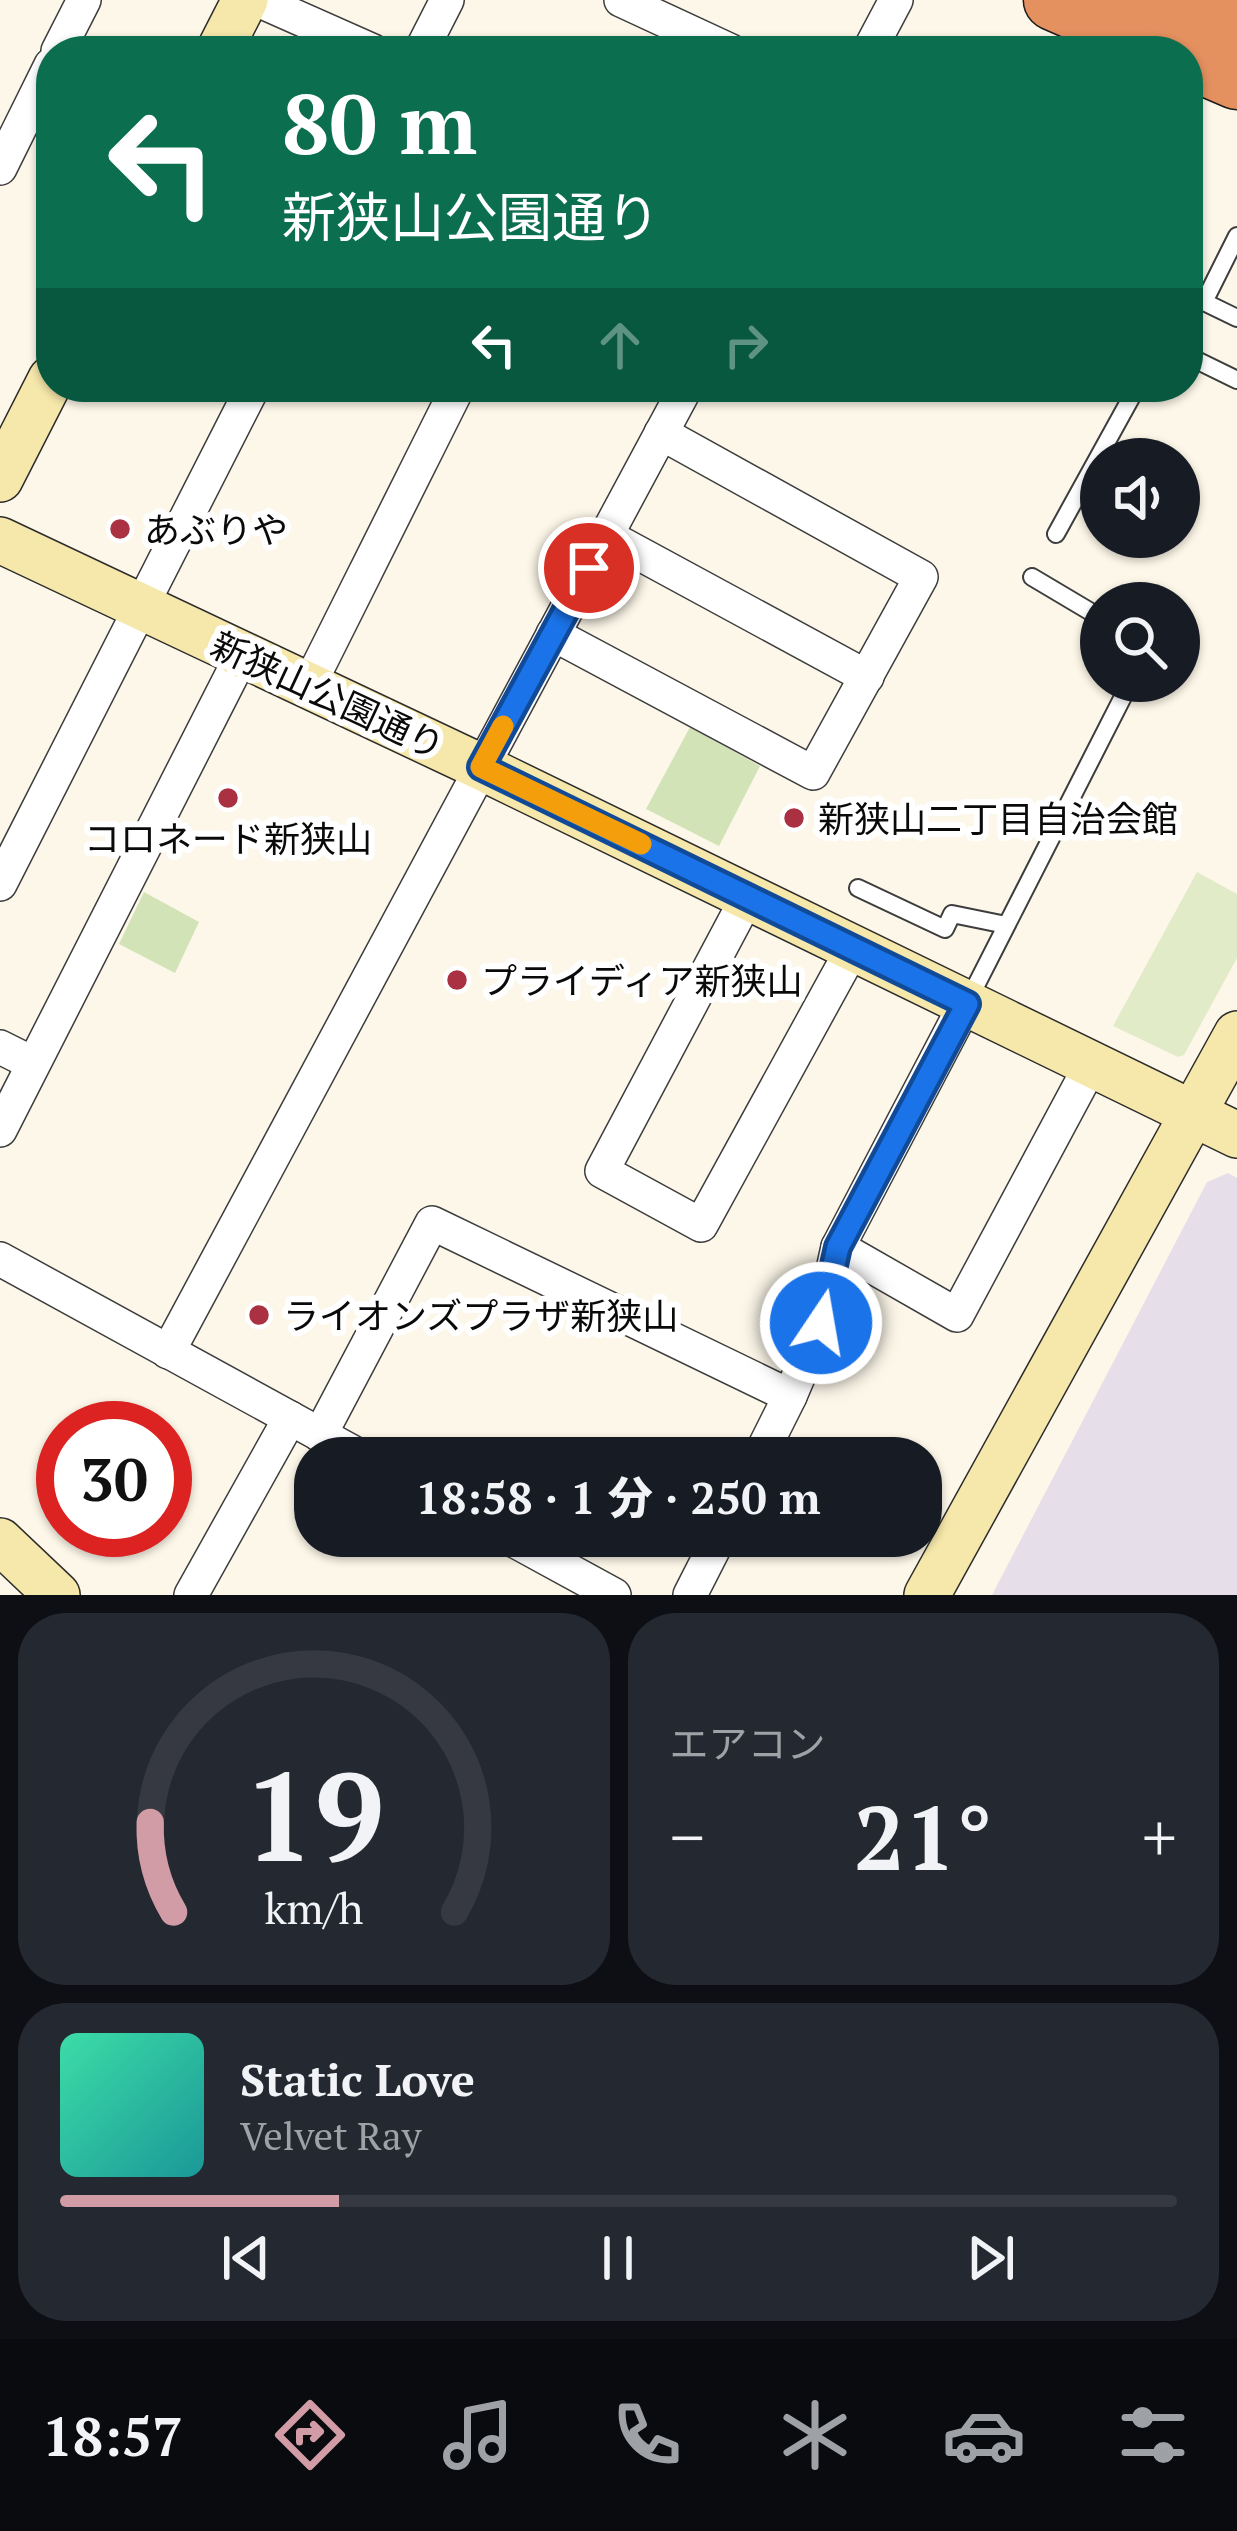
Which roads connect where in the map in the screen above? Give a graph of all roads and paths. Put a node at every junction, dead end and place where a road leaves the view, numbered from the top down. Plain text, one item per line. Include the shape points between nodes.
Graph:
1 (84, 0) edge
2 (245, 0) edge
3 (258, 0) edge
4 (447, 0) edge
5 (621, 0) edge
6 (896, 0) edge
7 (1054, 0) edge
8 (1166, 14) edge
9 (1237, 32) edge
10 (66, 36) edge
11 (227, 36) edge
12 (339, 36) edge
13 (429, 36) edge
14 (698, 36) edge
15 (876, 36) edge
16 (1203, 65) edge
17 (1237, 80) edge
18 (36, 88) edge
19 (8, 131) edge
20 (0, 168) edge
21 (1237, 236) edge
22 (1237, 318) edge
23 (1203, 363) edge
24 (1237, 380) edge
25 (39, 402) edge
26 (246, 402) edge
27 (450, 402) edge
28 (678, 402) edge
29 (1129, 402) edge
30 (661, 433) junction
31 (0, 479) edge
32 (1056, 534) dead end
33 (607, 536) junction
34 (0, 540) edge
35 (1031, 577) dead end
36 (1080, 606) edge
37 (143, 607) junction
38 (553, 634) junction
39 (242, 656) junction
40 (867, 676) junction
41 (308, 687) junction
42 (1120, 702) edge
43 (481, 767) junction
44 (0, 884) edge
45 (858, 888) dead end
46 (748, 896) junction
47 (1006, 925) junction
48 (853, 948) junction
49 (967, 1004) junction
50 (1237, 1034) edge
51 (0, 1047) edge
52 (32, 1063) junction
53 (1092, 1063) junction
54 (1192, 1112) junction
55 (0, 1130) edge
56 (1237, 1135) edge
57 (838, 1247) junction
58 (0, 1259) edge
59 (168, 1352) junction
60 (790, 1396) junction
61 (290, 1418) junction
62 (320, 1435) junction
63 (324, 1437) edge
64 (770, 1437) edge
65 (0, 1541) edge
66 (544, 1557) edge
67 (709, 1557) edge
68 (57, 1595) edge
69 (191, 1595) edge
70 (614, 1595) edge
71 (690, 1595) edge
72 (927, 1595) edge

1 - 10 street
2 - 11 street
3 - 12 street
4 - 13 street
5 - 14 street
6 - 15 street
7 - 8 highway
8 - 9 highway
16 - 17 highway
18 - 19 street
19 - 20 street
21 - 22 lane via 1204,302
23 - 24 lane
25 - 31 street
26 - 37 street
27 - 41 street
28 - 30 street
29 - 32 lane
30 - 33 street
30 - 40 street via 921,577
33 - 38 street
33 - 40 street
34 - 37 street, 新狭山公園通り
35 - 36 lane
37 - 39 street, 新狭山公園通り
37 - 44 street
38 - 40 street via 813,772
38 - 43 street
39 - 41 street, 新狭山公園通り
39 - 52 street
41 - 43 street, 新狭山公園通り
42 - 47 lane
43 - 46 street, 新狭山公園通り
43 - 59 street
45 - 47 lane via 945,929 952,914
46 - 48 street, 新狭山公園通り
46 - 48 street via 602,1171 701,1225
47 - 49 lane
48 - 49 street, 新狭山公園通り
49 - 53 street, 新狭山公園通り
49 - 57 street
50 - 54 street
51 - 52 street
52 - 55 street
53 - 54 street, 新狭山公園通り
53 - 57 street via 957,1316
54 - 56 street, 新狭山公園通り
54 - 72 street
57 - 60 street via 821,1323
58 - 59 street
59 - 61 street
60 - 62 street via 432,1223
60 - 64 street
61 - 62 street
61 - 69 street
62 - 63 street
65 - 68 street
66 - 70 street
67 - 71 street

